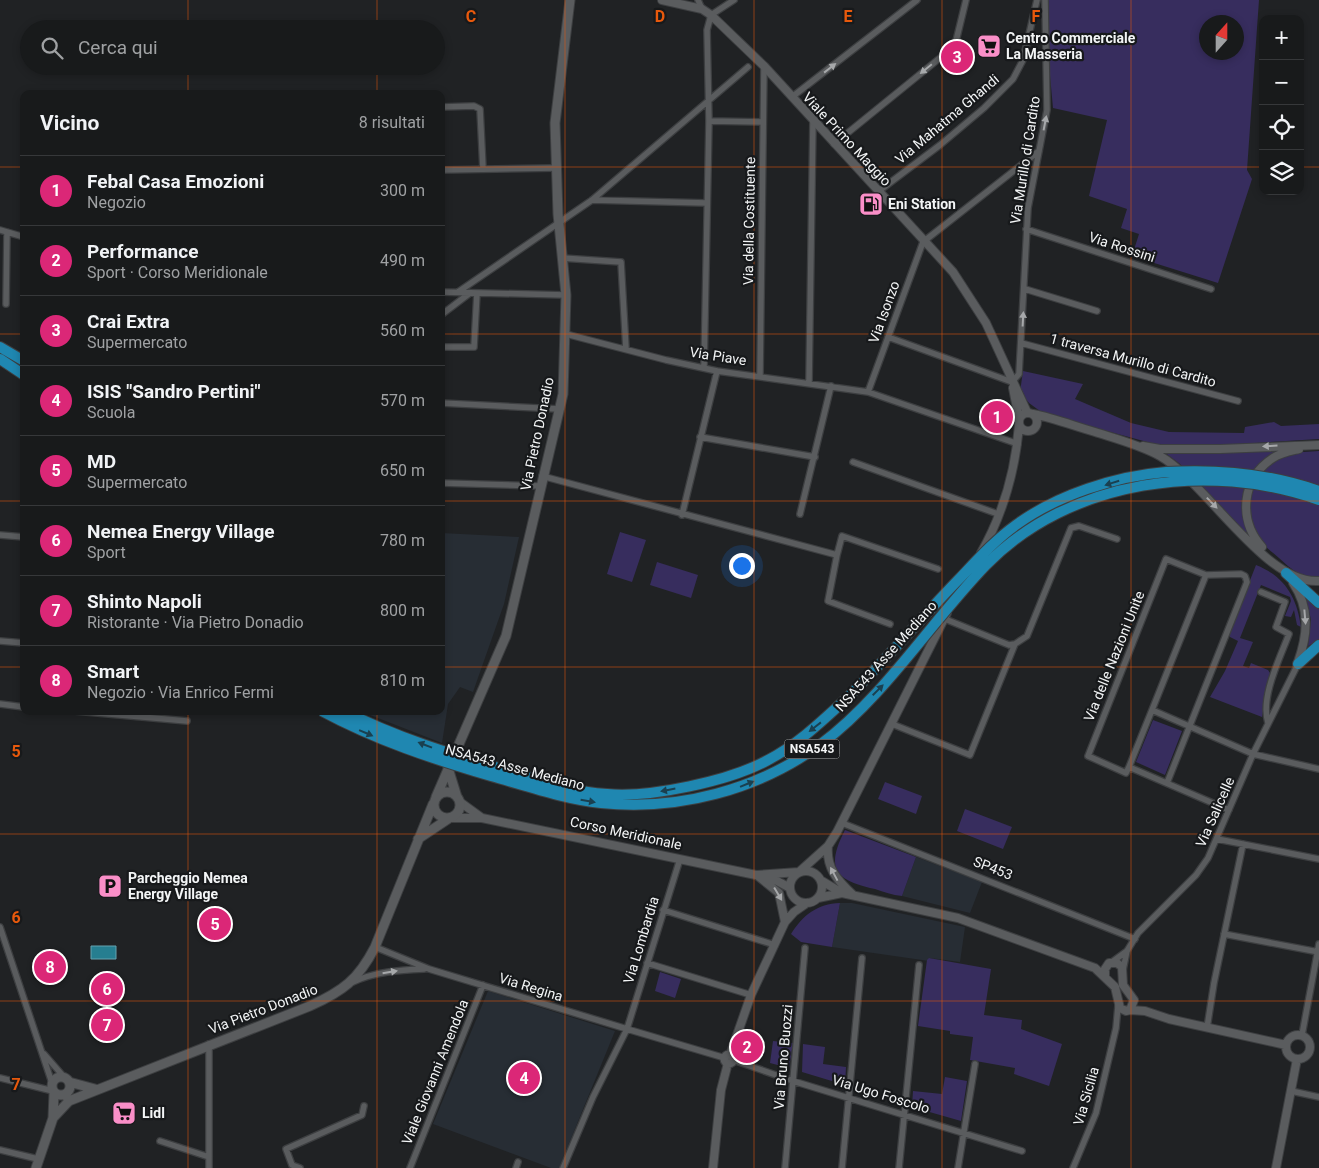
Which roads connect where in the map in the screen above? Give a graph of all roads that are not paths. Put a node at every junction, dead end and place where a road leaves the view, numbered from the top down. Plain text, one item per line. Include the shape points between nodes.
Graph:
1 (570, 0) edge
2 (662, 0) edge
3 (698, 0) edge
4 (734, 0) edge
5 (917, 0) edge
6 (966, 0) edge
7 (1037, 0) edge
8 (1045, 0) edge
9 (702, 9) junction
10 (712, 15) junction
11 (764, 66) junction
12 (748, 67) dead end
13 (792, 98) junction
14 (708, 100) junction
15 (445, 107) edge
16 (813, 120) junction
17 (709, 121) junction
18 (763, 122) junction
19 (834, 144) junction
20 (1039, 150) junction
21 (556, 168) junction
22 (483, 169) junction
23 (445, 170) edge
24 (879, 191) junction
25 (592, 200) junction
26 (708, 203) junction
27 (558, 224) junction
28 (1026, 229) junction
29 (0, 230) edge
30 (7, 232) junction
31 (20, 236) edge
32 (923, 242) junction
33 (562, 258) junction
34 (1025, 289) junction
35 (1211, 289) dead end
36 (445, 292) edge
37 (458, 292) junction
38 (470, 292) junction
39 (477, 293) junction
40 (566, 295) junction
41 (6, 304) dead end
42 (1097, 311) dead end
43 (445, 312) edge
44 (566, 334) junction
45 (888, 337) junction
46 (1022, 343) junction
47 (0, 347) edge
48 (445, 347) edge
49 (626, 349) junction
50 (0, 359) edge
51 (20, 359) edge
52 (704, 368) junction
53 (717, 371) junction
54 (20, 372) edge
55 (760, 375) junction
56 (1012, 382) junction
57 (809, 383) junction
58 (831, 386) junction
59 (868, 392) junction
60 (1238, 401) dead end
61 (445, 403) edge
62 (559, 409) junction
63 (1030, 413) junction
64 (1019, 422) junction
65 (1076, 426) junction
66 (1035, 428) junction
67 (700, 436) junction
68 (1018, 444) junction
69 (1131, 444) junction
70 (1315, 445) edge
71 (815, 457) junction
72 (853, 462) dead end
73 (542, 476) junction
74 (445, 484) edge
75 (540, 486) junction
76 (1319, 491) edge
77 (1319, 500) edge
78 (800, 514) dead end
79 (998, 514) junction
80 (682, 515) junction
81 (0, 535) edge
82 (20, 537) edge
83 (1117, 539) dead end
84 (837, 555) junction
85 (1271, 560) junction
86 (938, 569) dead end
87 (1286, 573) junction
88 (1206, 575) junction
89 (1319, 581) edge
90 (1261, 592) dead end
91 (1319, 603) edge
92 (944, 619) junction
93 (890, 624) dead end
94 (0, 641) edge
95 (20, 643) edge
96 (1015, 644) junction
97 (1319, 645) edge
98 (1298, 664) junction
99 (0, 704) edge
100 (20, 706) edge
101 (1152, 710) junction
102 (115, 715) edge
103 (330, 715) edge
104 (354, 715) edge
105 (186, 722) dead end
106 (1268, 723) junction
107 (892, 724) junction
108 (1189, 726) junction
109 (1253, 754) junction
110 (1129, 766) junction
111 (448, 768) junction
112 (1319, 769) edge
113 (1167, 783) junction
114 (459, 800) junction
115 (435, 801) junction
116 (1229, 810) junction
117 (450, 818) junction
118 (482, 818) junction
119 (842, 823) junction
120 (418, 839) junction
121 (1217, 839) junction
122 (1243, 844) junction
123 (828, 846) junction
124 (680, 859) junction
125 (1319, 859) edge
126 (798, 872) junction
127 (760, 875) junction
128 (822, 881) junction
129 (790, 888) junction
130 (842, 893) junction
131 (854, 896) junction
132 (818, 898) junction
133 (807, 903) junction
134 (664, 910) junction
135 (786, 922) junction
136 (0, 927) edge
137 (1224, 934) junction
138 (1134, 939) junction
139 (1319, 944) edge
140 (775, 945) junction
141 (375, 947) junction
142 (805, 948) dead end
143 (1127, 951) junction
144 (1318, 952) edge
145 (862, 958) dead end
146 (647, 963) junction
147 (1110, 963) junction
148 (919, 965) dead end
149 (1088, 965) junction
150 (429, 969) junction
151 (1123, 970) junction
152 (1105, 976) junction
153 (352, 982) junction
154 (483, 985) junction
155 (751, 995) junction
156 (1132, 997) junction
157 (1118, 1006) junction
158 (1129, 1010) junction
159 (1145, 1011) junction
160 (1116, 1028) junction
161 (1207, 1028) junction
162 (627, 1029) junction
163 (1302, 1035) junction
164 (209, 1044) junction
165 (1286, 1045) junction
166 (41, 1050) junction
167 (729, 1059) junction
168 (1297, 1059) junction
169 (975, 1064) dead end
170 (0, 1078) edge
171 (67, 1080) junction
172 (793, 1081) junction
173 (96, 1089) junction
174 (1291, 1091) junction
175 (60, 1093) junction
176 (1319, 1097) edge
177 (849, 1098) junction
178 (364, 1106) dead end
179 (905, 1115) junction
180 (53, 1118) junction
181 (964, 1132) junction
182 (160, 1141) dead end
183 (0, 1150) edge
184 (1022, 1151) dead end
185 (209, 1156) junction
186 (37, 1164) edge
187 (209, 1168) edge
188 (300, 1168) edge
189 (410, 1168) edge
190 (563, 1168) edge
191 (713, 1168) edge
192 (785, 1168) edge
193 (842, 1168) edge
194 (899, 1168) edge
195 (958, 1168) edge
196 (1072, 1168) edge
197 (1276, 1168) edge

1 - 21 main road, Via Pietro Donadio via 555,123
2 - 9 street, Viale Primo Maggio
3 - 9 street
4 - 10 street
13 -> 5 street
6 -> 19 street via 952,49
7 - 24 street, Via Mahatma Ghandi via 1023,60 1013,79 966,123
20 -> 8 street, Via Murillo di Cardito via 1048,110
9 - 10 street, Viale Primo Maggio
10 - 11 street, Viale Primo Maggio
10 - 14 street via 707,30
11 - 13 street, Viale Primo Maggio
11 - 18 street, Via della Costituente
12 - 14 street
13 - 16 street, Viale Primo Maggio
14 - 17 street
14 - 25 street
15 - 22 street via 474,106 480,110
16 - 19 street, Viale Primo Maggio
16 - 57 street
17 - 18 street
17 - 26 street
18 - 55 street, Via della Costituente
19 - 24 street, Viale Primo Maggio
20 - 28 street, Via Murillo di Cardito
20 - 32 street
21 - 22 street
21 - 27 main road, Via Pietro Donadio
22 - 23 street
24 - 32 street, Viale Primo Maggio
25 - 26 street
25 - 27 street
26 - 52 street
27 - 33 main road, Via Pietro Donadio
27 - 37 street
28 - 34 street, Via Murillo di Cardito
28 - 35 street, Via Rossini
29 - 30 street
30 - 31 street
30 - 41 street
32 - 45 street, Via Isonzo
32 - 56 street, Viale Primo Maggio via 953,272 973,300
33 - 40 main road, Via Pietro Donadio
33 - 49 street via 621,262
34 - 42 street
46 -> 34 street, Via Murillo di Cardito
36 - 37 street
37 - 38 street
38 - 39 street
38 - 43 street
39 - 40 street
39 - 48 street via 474,347
40 - 44 main road, Via Pietro Donadio
44 - 49 street, Via Piave
44 - 62 main road, Via Pietro Donadio via 563,394
45 - 56 street
45 - 59 street, Via Isonzo
46 - 56 street, Via Murillo di Cardito via 1019,374
46 - 60 street, 1 traversa Murillo di Cardito
47 - 51 highway
49 - 52 street, Via Piave
50 - 54 highway
52 - 53 street, Via Piave
53 - 55 street, Via Piave
53 - 67 street
55 - 57 street, Via Piave
56 - 63 street, Viale Primo Maggio
56 - 64 street, Viale Primo Maggio
57 - 58 street, Via Piave
58 - 59 street, Via Piave
58 - 71 street
59 - 68 street, Via Piave
61 - 62 street
62 - 73 main road, Via Pietro Donadio
63 - 64 street
63 - 65 street
63 - 66 street, Viale Primo Maggio via 1037,418
64 - 66 street via 1026,431
64 - 68 street
65 - 66 street via 1057,423
65 - 69 street
66 - 68 street
67 - 71 street
67 - 80 street
68 - 79 street
70 -> 69 street via 1160,449
69 -> 85 street via 1160,456 1180,470
70 - 85 street via 1274,456 1251,482 1246,496 1247,523
71 - 78 street
72 - 79 street
73 - 75 main road, Via Pietro Donadio
73 - 80 street
74 - 75 street
75 - 111 main road, Via Pietro Donadio via 506,636
76 -> 104 highway, NSA543 Asse Mediano / NSA543, bridge via 1269,478 1195,470 1126,478 1070,496 1018,524 991,545 872,674 819,724 767,761 711,782 655,792 608,794 564,788 443,752
103 -> 77 highway, NSA543 Asse Mediano / NSA543, bridge via 359,730 430,757 561,796 599,803 643,805 668,804 720,793 778,770 820,744 886,682 988,563 1038,524 1084,503 1163,481 1227,482 1268,487
79 - 92 street via 984,548
80 - 84 street
81 - 82 street
83 - 96 street via 1079,526 1071,528 1027,636
84 - 86 street via 842,536
84 - 93 street via 828,601
85 - 87 street
87 - 89 street via 1303,580
87 - 91 highway
87 -> 98 street via 1298,591 1307,620
88 - 101 street
88 - 108 street, Via delle Nazioni Unite via 1241,574 1247,582
88 - 110 street, Via delle Nazioni Unite via 1166,559 1088,756 1126,773
90 - 106 street via 1285,602 1276,627 1289,634 1270,686
92 - 96 street via 1009,645
92 - 107 street
94 - 95 street
96 - 107 street via 970,755
97 - 98 highway
98 - 106 street, Via Salicelle
99 - 100 street
101 - 108 street
101 - 110 street
102 - 105 street
106 - 109 street, Via Salicelle
107 - 119 street
108 - 109 street
108 - 113 street, Via delle Nazioni Unite
109 - 112 street
109 - 116 street, Via Salicelle
110 - 113 street, Via delle Nazioni Unite
111 - 114 main road
111 - 115 main road, Via Pietro Donadio
113 - 116 street, Via delle Nazioni Unite
114 - 115 main road via 446,792
114 - 117 main road via 459,812
114 - 118 street
115 - 117 main road via 437,815
115 - 120 main road, Via Pietro Donadio
116 - 121 street, Via Salicelle
117 - 118 street
117 - 120 main road
118 - 124 street, Corso Meridionale
119 - 123 street
119 - 138 street, SP453
120 - 141 main road, Via Pietro Donadio
121 - 122 street
121 - 138 street, Via Salicelle via 1196,875
122 - 125 street
122 - 137 street
123 - 126 street
131 -> 123 street via 832,873
124 - 127 street, Corso Meridionale
124 - 134 street, Via Lombardia
126 - 127 street
126 - 128 street via 812,871
126 - 129 street via 791,880
127 - 129 street
127 -> 135 street via 779,893
128 - 130 street
128 - 132 street
129 - 133 street via 797,900
130 - 131 street
130 - 132 street
131 - 149 street via 958,918
132 - 133 street
133 - 135 street
134 - 140 street
134 - 146 street, Via Lombardia
135 - 140 street
136 - 166 street
137 - 144 street
137 - 161 street
138 - 143 street, Via Salicelle
139 - 144 street
140 - 155 street
141 - 150 street, Via Regina
141 - 153 main road, Via Pietro Donadio via 365,967
142 - 172 street, Via Bruno Buozzi
143 - 147 street, Via Salicelle
143 - 151 street, Via Salicelle
144 - 163 street
145 - 177 street
146 - 155 street
146 - 162 street, Via Lombardia
147 - 149 street
147 - 151 street via 1120,965
147 - 152 street via 1105,969
148 - 179 street
149 - 152 street
153 -> 150 street, Via Regina via 380,973
150 - 154 street, Via Regina
151 - 156 street, Via Salicelle via 1123,985
152 - 157 street via 1117,990
153 - 164 main road, Via Pietro Donadio via 335,995
154 - 162 street, Via Regina
154 - 189 street, Viale Giovanni Amendola
155 - 167 street
156 - 158 street via 1134,1002
156 - 159 street
157 - 158 street
157 - 160 street, Via Sicilia
158 - 159 street
158 - 160 street, Via Sicilia
159 - 161 street
160 - 196 street, Via Sicilia via 1096,1113
161 - 165 street
162 - 167 street
162 - 190 street, Via Lombardia
163 - 165 street via 1290,1038
163 - 168 street via 1311,1048 1308,1055
164 - 173 main road, Via Pietro Donadio
164 - 185 street
165 - 168 street via 1288,1052
166 - 171 street
166 - 175 street
167 - 172 street, Via Ugo Foscolo
167 - 191 street via 721,1090
168 - 174 street
169 - 181 street
170 - 175 street
171 - 173 main road
171 - 175 main road via 70,1089
171 - 175 main road via 57,1078
172 - 177 street, Via Ugo Foscolo
172 - 192 street, Via Bruno Buozzi
173 - 175 main road, Via Pietro Donadio
174 - 176 street
174 - 197 street
175 - 180 main road
175 - 180 main road, Via Pietro Donadio
177 - 179 street, Via Ugo Foscolo
177 - 193 street
178 - 188 street via 362,1115 286,1149 292,1164
179 - 181 street, Via Ugo Foscolo
179 - 194 street
180 - 186 main road, Via Pietro Donadio
181 - 184 street, Via Ugo Foscolo
181 - 195 street
182 - 185 street
183 - 186 street
185 - 187 street

